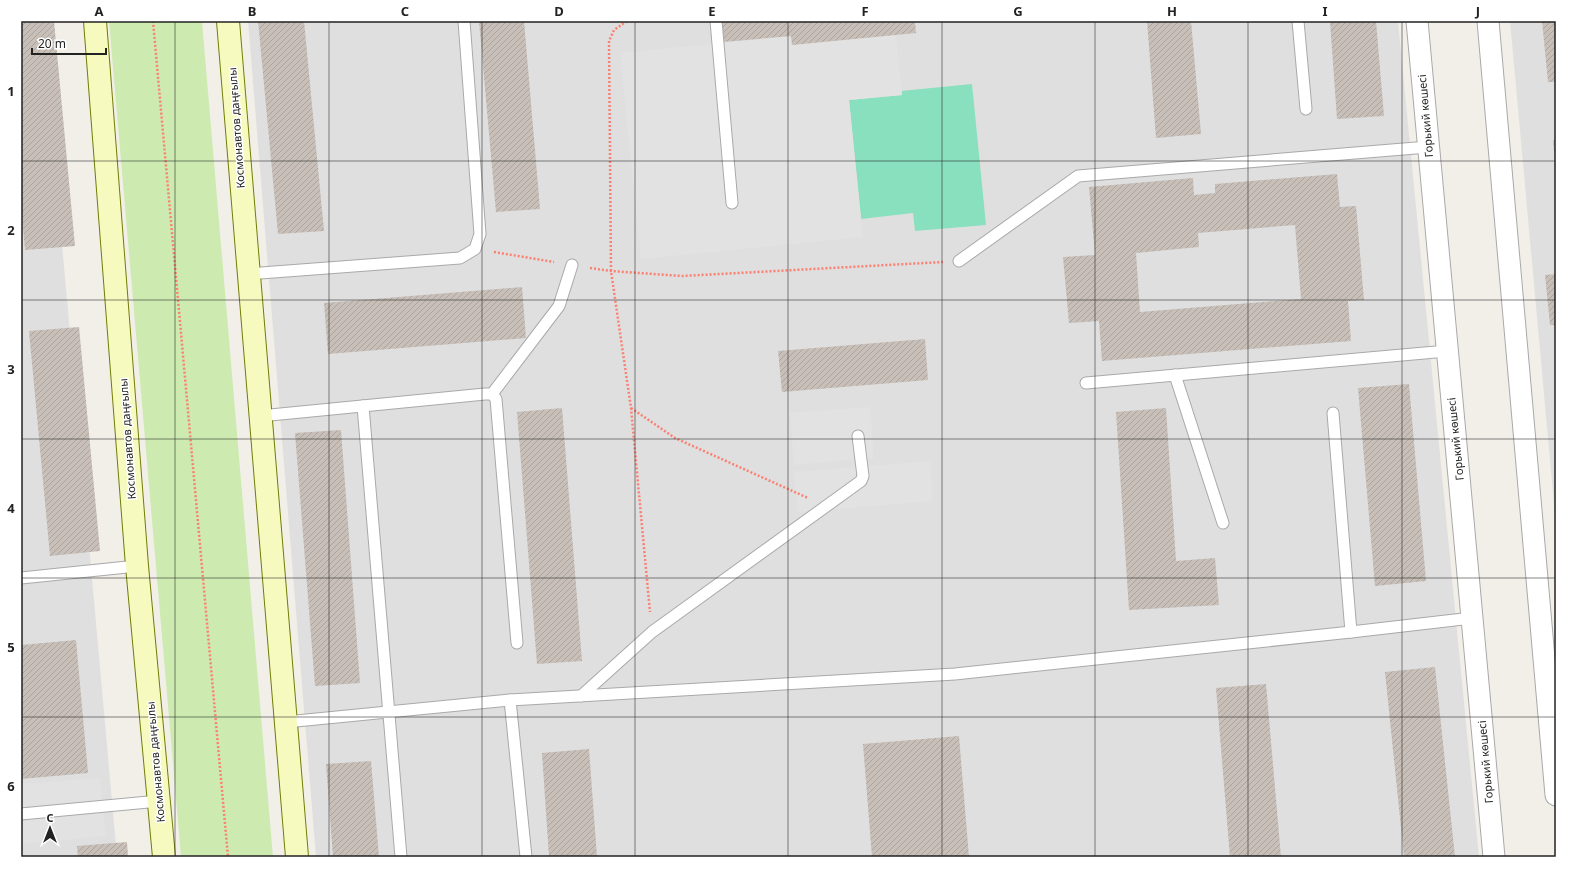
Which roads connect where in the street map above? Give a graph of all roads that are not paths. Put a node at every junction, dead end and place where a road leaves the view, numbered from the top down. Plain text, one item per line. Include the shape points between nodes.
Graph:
1 (95, 21) edge
2 (228, 21) edge
3 (464, 21) edge
4 (716, 21) edge
5 (1298, 21) edge
6 (1417, 21) edge
7 (1488, 21) edge
8 (1306, 109) dead end
9 (1428, 147) junction
10 (732, 203) dead end
11 (959, 261) road end
12 (572, 265) road end
13 (248, 274) junction
14 (1447, 351) junction
15 (1175, 376) junction
16 (1086, 383) dead end
17 (492, 394) junction
18 (363, 406) junction
19 (1333, 413) dead end
20 (260, 416) junction
21 (858, 436) dead end
22 (1223, 524) dead end
23 (137, 566) junction
24 (21, 578) edge
25 (1547, 596) edge
26 (1472, 618) junction
27 (1351, 632) junction
28 (517, 643) dead end
29 (581, 696) junction
30 (510, 700) junction
31 (389, 712) junction
32 (286, 722) junction
33 (1556, 795) edge
34 (159, 801) junction
35 (21, 814) edge
36 (164, 857) edge
37 (297, 857) edge
38 (401, 857) edge
39 (526, 857) edge
40 (1494, 857) edge

1 - 23 street, Космонавтов даңғылы
2 - 13 street, Космонавтов даңғылы
3 - 13 lane via 480,234 475,249 460,258
4 - 10 lane
5 - 8 lane
6 - 9 street, Горький көшесі
7 - 25 street
9 - 11 lane via 1078,176
9 - 14 street, Горький көшесі
12 - 17 lane via 559,306
13 - 20 street, Космонавтов даңғылы
14 - 15 lane
14 - 26 street, Горький көшесі
15 - 16 lane
15 - 22 lane
17 - 18 lane
17 - 28 lane via 496,399
18 - 20 lane
18 - 31 lane
19 - 27 lane
20 - 32 street, Космонавтов даңғылы
21 - 29 lane via 863,476 861,481 652,632
23 - 24 lane
23 - 34 street, Космонавтов даңғылы
25 - 33 street
26 - 27 lane
26 - 40 street, Горький көшесі
27 - 29 lane via 954,674
29 - 30 lane
30 - 31 lane
30 - 39 lane
31 - 32 lane
31 - 38 lane
32 - 37 street, Космонавтов даңғылы
34 - 35 lane
34 - 36 street, Космонавтов даңғылы

